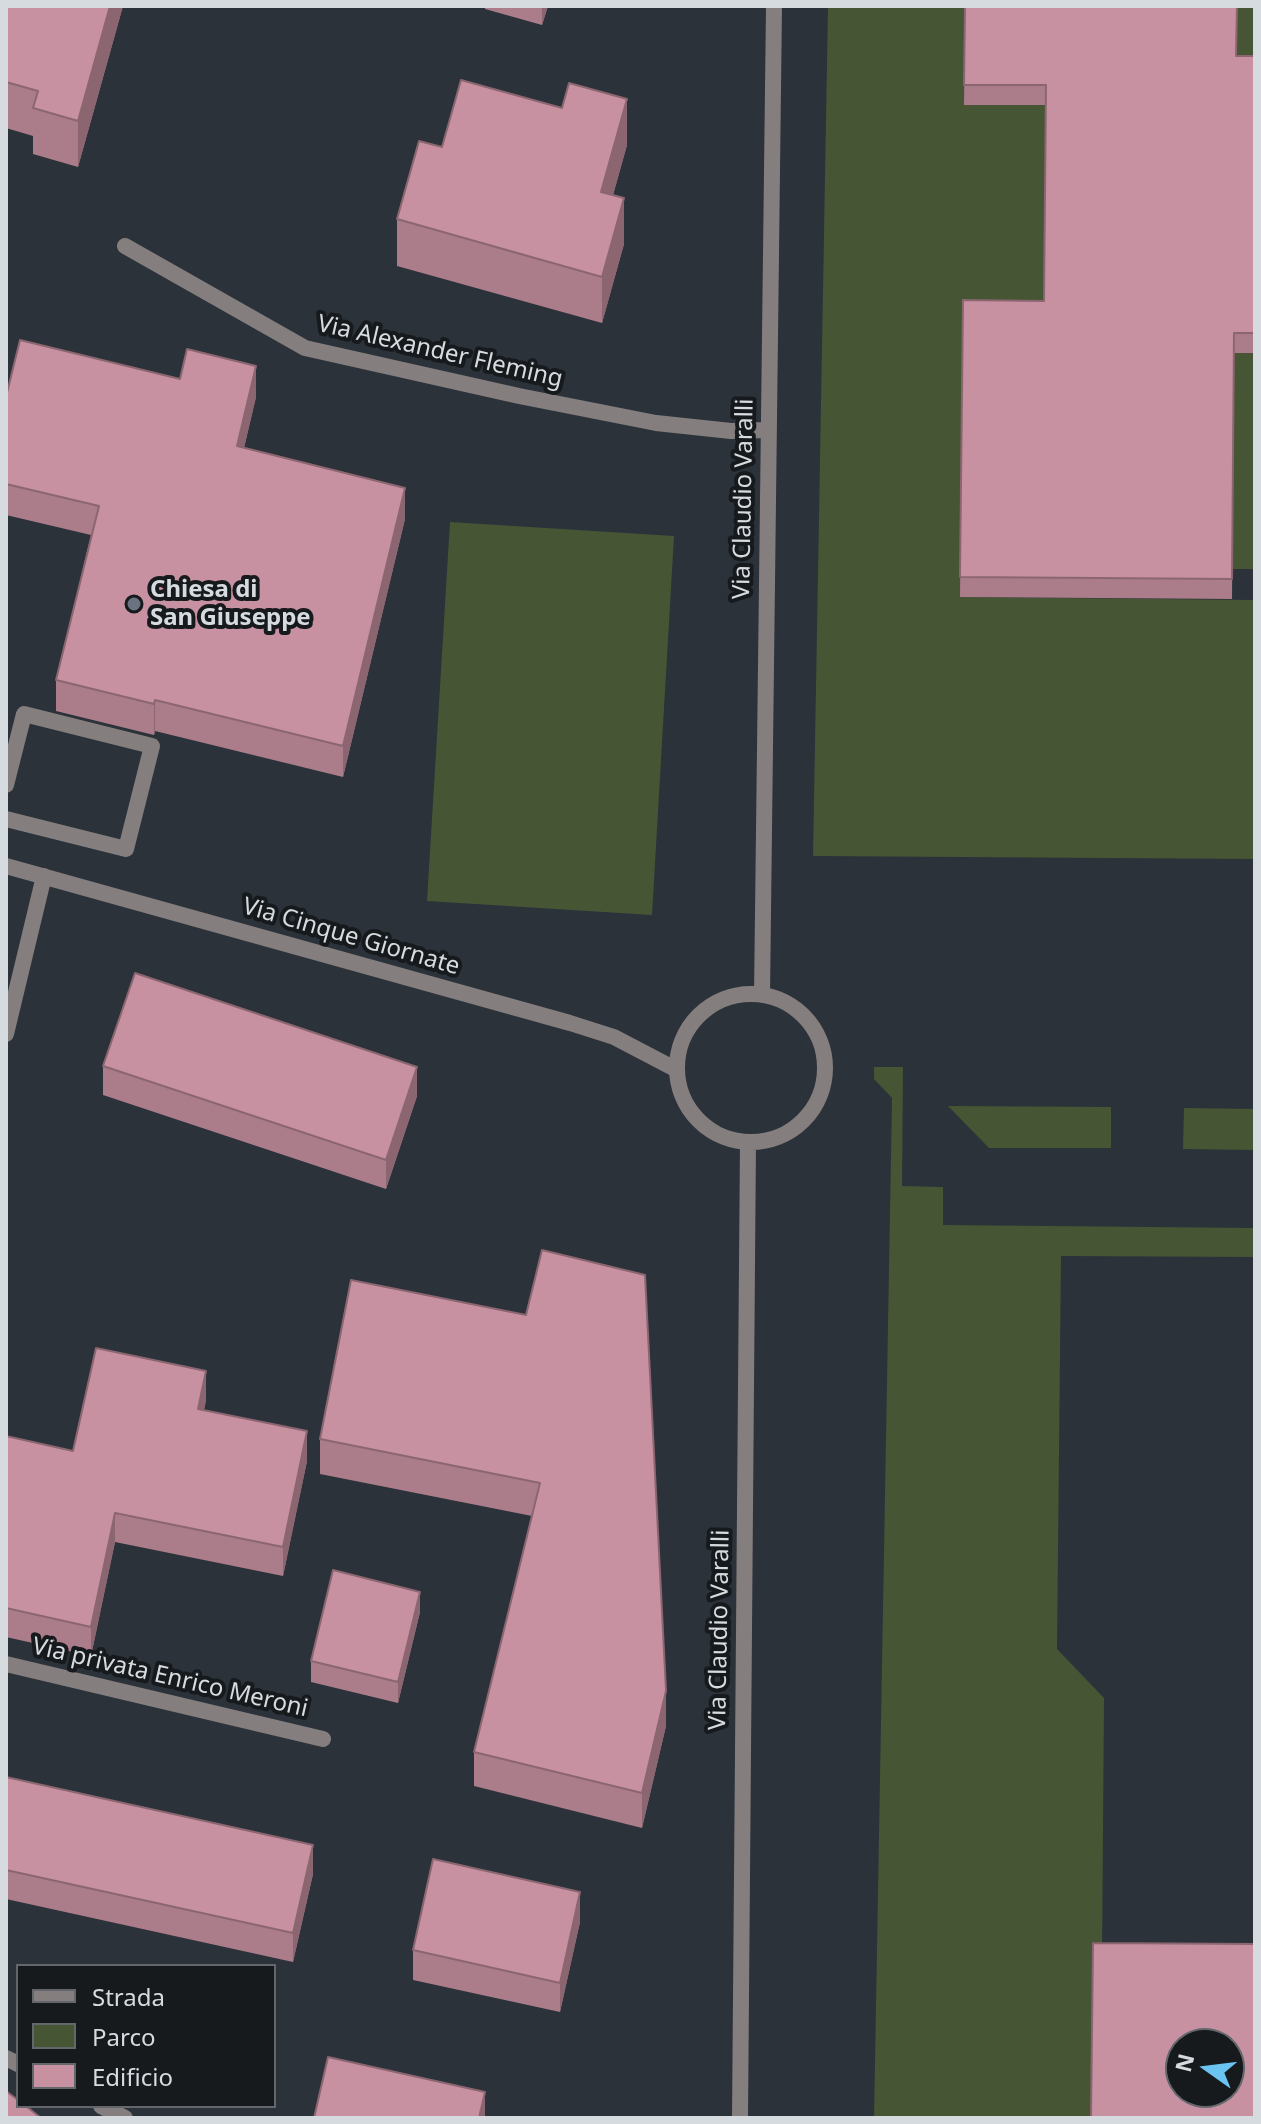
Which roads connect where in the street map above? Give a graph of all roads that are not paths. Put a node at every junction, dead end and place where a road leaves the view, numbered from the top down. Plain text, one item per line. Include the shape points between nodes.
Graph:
1 (774, 6) edge
2 (125, 246) dead end
3 (768, 430) junction
4 (6, 785) edge
5 (6, 819) edge
6 (6, 866) edge
7 (44, 876) junction
8 (762, 994) junction
9 (6, 1034) edge
10 (677, 1070) junction
11 (748, 1142) junction
12 (6, 1664) edge
13 (323, 1739) dead end
14 (105, 2108) edge
15 (125, 2118) edge
16 (740, 2118) edge

1 - 3 street, Via Claudio Varalli
2 - 3 street, Via Alexander Fleming via 305,348 656,423
3 - 8 street, Via Claudio Varalli
4 - 5 street via 24,714 152,746 126,849
6 - 7 street, Via Cinque Giornate
7 - 9 street
7 - 10 street, Via Cinque Giornate via 570,1023 614,1037
8 - 10 street via 735,994 711,1004 692,1021 680,1045
8 - 11 street via 786,1001 814,1028 824,1052 824,1082 808,1116 791,1130
10 - 11 street via 679,1088 698,1120 713,1132
11 - 16 street, Via Claudio Varalli
12 - 13 street, Via privata Enrico Meroni
14 - 15 street

